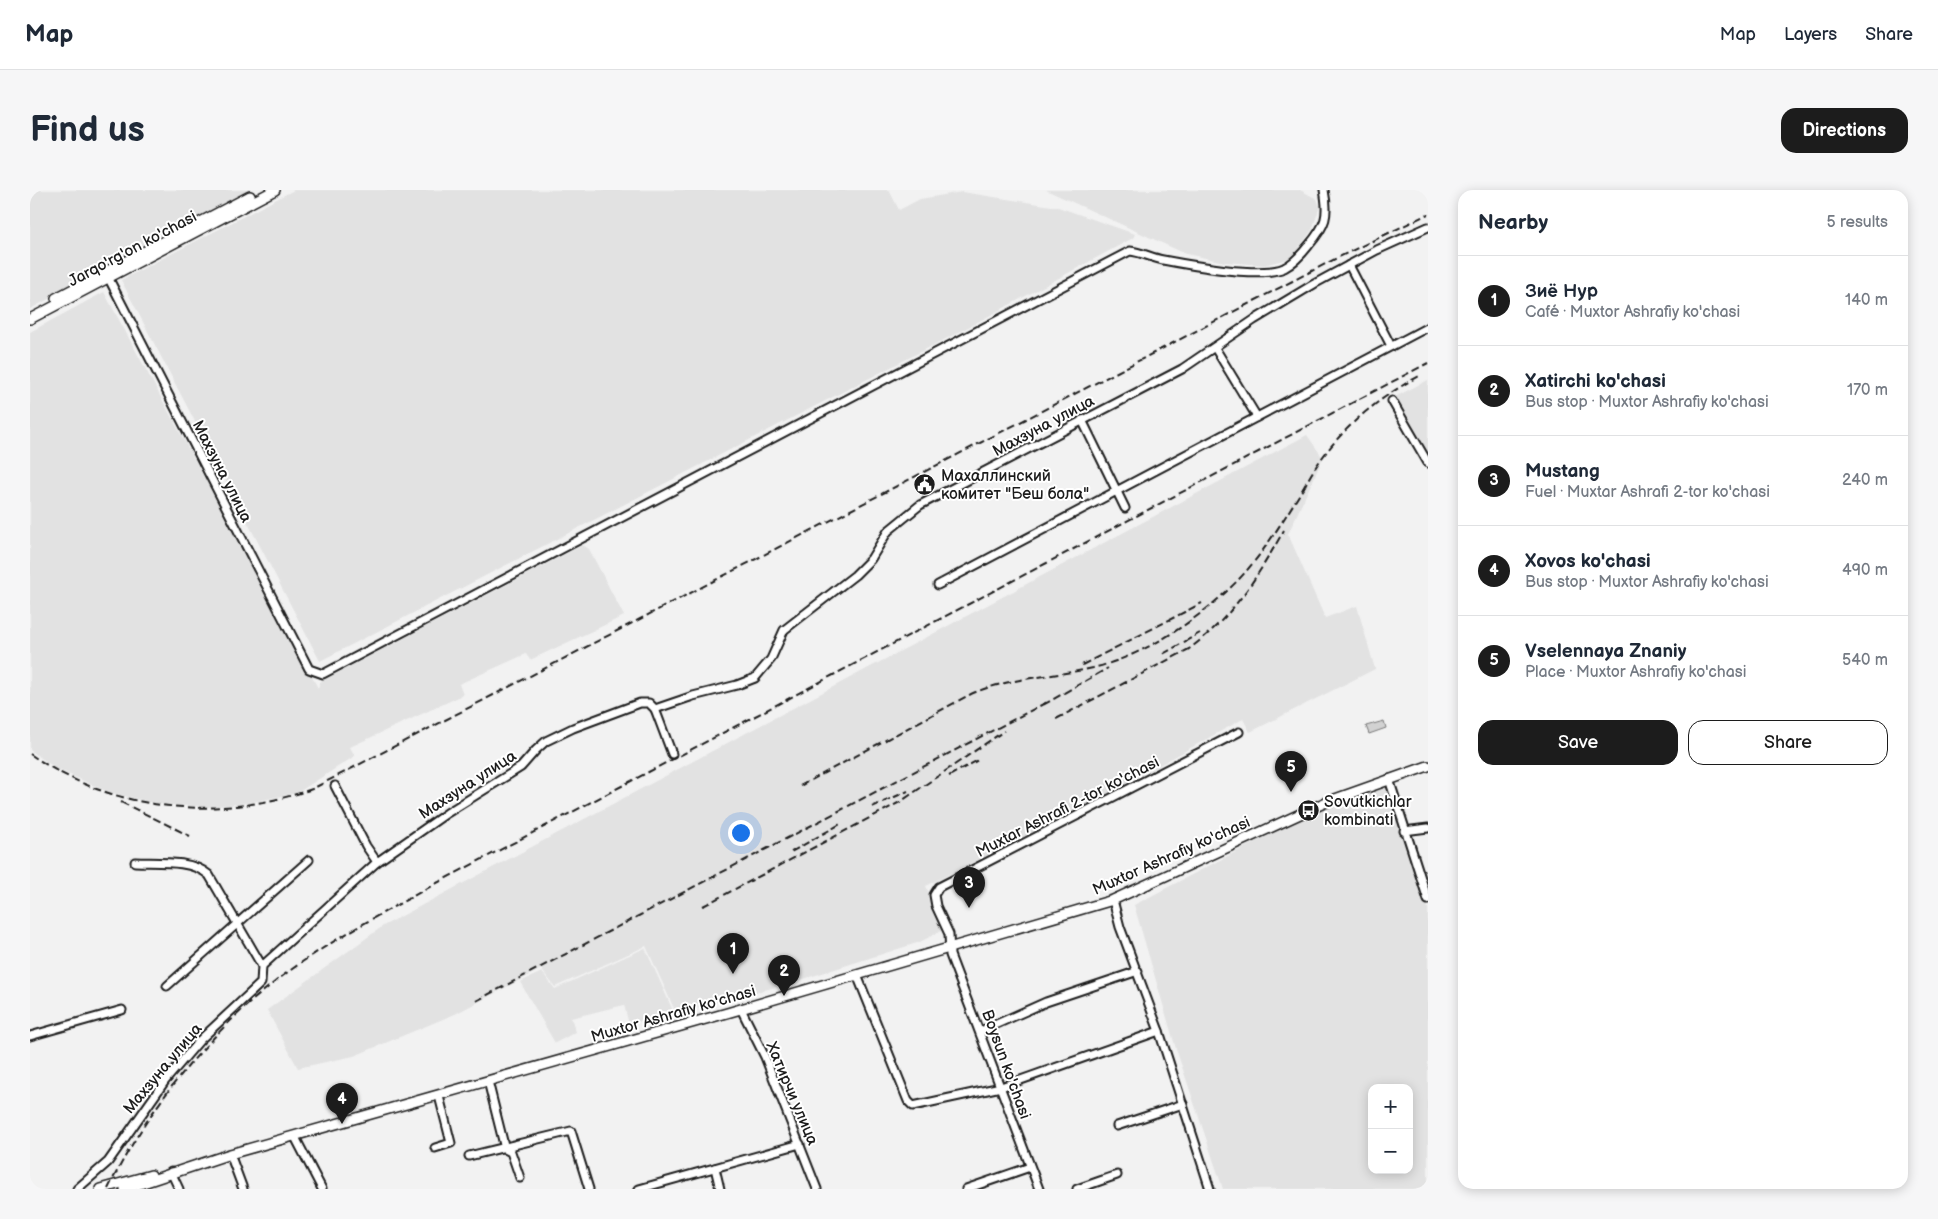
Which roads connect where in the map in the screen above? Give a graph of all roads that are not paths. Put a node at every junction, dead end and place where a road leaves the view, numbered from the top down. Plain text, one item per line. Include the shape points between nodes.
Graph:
1 (261, 190) edge
2 (274, 190) edge
3 (1324, 190) edge
4 (1428, 227) edge
5 (1349, 265) junction
6 (106, 275) junction
7 (30, 312) edge
8 (30, 319) edge
9 (1428, 327) edge
10 (1391, 346) junction
11 (1214, 348) junction
12 (1392, 401) dead end
13 (1257, 417) junction
14 (1082, 420) junction
15 (1428, 463) edge
16 (1118, 492) junction
17 (1125, 508) dead end
18 (938, 585) dead end
19 (654, 710) junction
20 (1239, 732) dead end
21 (672, 754) dead end
22 (1428, 766) edge
23 (1389, 779) junction
24 (335, 786) dead end
25 (1428, 828) edge
26 (1404, 831) junction
27 (309, 860) dead end
28 (135, 862) dead end
29 (377, 862) junction
30 (1113, 900) junction
31 (1428, 900) edge
32 (236, 924) junction
33 (949, 948) junction
34 (262, 966) junction
35 (1138, 970) junction
36 (857, 975) junction
37 (167, 986) dead end
38 (742, 1009) junction
39 (122, 1010) dead end
40 (981, 1031) junction
41 (1159, 1031) junction
42 (30, 1036) edge
43 (488, 1082) junction
44 (1001, 1086) junction
45 (438, 1096) junction
46 (1182, 1104) junction
47 (1117, 1126) dead end
48 (296, 1137) junction
49 (800, 1144) junction
50 (435, 1148) dead end
51 (504, 1149) junction
52 (230, 1154) junction
53 (469, 1156) dead end
54 (1030, 1167) junction
55 (715, 1168) junction
56 (172, 1172) junction
57 (1117, 1175) dead end
58 (520, 1178) dead end
59 (77, 1189) edge
60 (100, 1189) edge
61 (125, 1189) edge
62 (180, 1189) edge
63 (243, 1189) edge
64 (322, 1189) edge
65 (589, 1189) edge
66 (639, 1189) edge
67 (720, 1189) edge
68 (817, 1189) edge
69 (966, 1189) edge
70 (1039, 1189) edge
71 (1077, 1189) edge
72 (1210, 1189) edge

1 - 6 main road, Jarqo'rg'on ko'chasi
2 - 6 main road, Jarqo'rg'on ko'chasi
3 - 6 street, Махзуна улица via 1328,210 1323,229 1299,258 1284,268 1261,272 1240,270 1163,260 1130,251 324,674 309,669
4 - 5 street, Махзуна улица
5 - 10 street
5 - 11 street, Махзуна улица via 1254,320
6 - 7 main road, Jarqo'rg'on ko'chasi
6 - 8 main road, Jarqo'rg'on ko'chasi
9 - 10 street
10 - 13 street
11 - 13 street
11 - 14 street, Махзуна улица via 1182,369
12 - 15 street
13 - 16 street
14 - 16 street
14 - 19 street, Махзуна улица via 920,505 888,531 871,559 855,575 784,630 771,659 755,678
16 - 17 street
16 - 18 street
19 - 21 street
19 - 29 street, Махзуна улица via 649,703 640,703 556,736 536,750 521,768 447,813
20 - 33 street, Muxtar Ashrafi 2-tor ko'chasi via 939,887 933,900 949,934
22 - 23 main road, Muxtor Ashrafiy ko'chasi
23 - 26 street
23 - 30 main road, Muxtor Ashrafiy ko'chasi via 1324,803
24 - 29 street
25 - 26 street
26 - 31 street
27 - 32 street
28 - 32 street via 180,864 209,875
29 - 34 street, Махзуна улица
30 - 33 main road, Muxtor Ashrafiy ko'chasi
30 - 35 street
32 - 34 street
32 - 37 street
33 - 36 main road, Muxtor Ashrafiy ko'chasi
33 - 40 street, Boysun ko'chasi
34 - 59 street, Махзуна улица via 261,983 200,1040 165,1081 108,1162
35 - 40 street via 1046,1002
35 - 41 street
36 - 38 main road, Muxtor Ashrafiy ko'chasi
36 - 44 street via 908,1102 913,1106
38 - 43 main road, Muxtor Ashrafiy ko'chasi
38 - 49 street, Хатирчи улица
39 - 42 street
40 - 44 street, Boysun ko'chasi
41 - 44 street
41 - 46 street
43 - 45 main road, Muxtor Ashrafiy ko'chasi
43 - 51 street
44 - 54 street, Boysun ko'chasi
45 - 48 main road, Muxtor Ashrafiy ko'chasi
45 - 50 street via 451,1142
46 - 47 street
46 - 72 street
48 - 52 main road, Muxtor Ashrafiy ko'chasi
48 - 64 street
49 - 55 street
49 - 68 street, Хатирчи улица
51 - 53 street
51 - 58 street via 511,1152
51 - 65 street via 571,1130
52 - 56 main road, Muxtor Ashrafiy ko'chasi
52 - 63 street
54 - 69 street
54 - 70 street, Boysun ko'chasi
55 - 66 street
55 - 67 street
56 - 60 main road, Muxtor Ashrafiy ko'chasi
56 - 61 main road, Muxtor Ashrafiy ko'chasi
56 - 62 street
57 - 71 street

